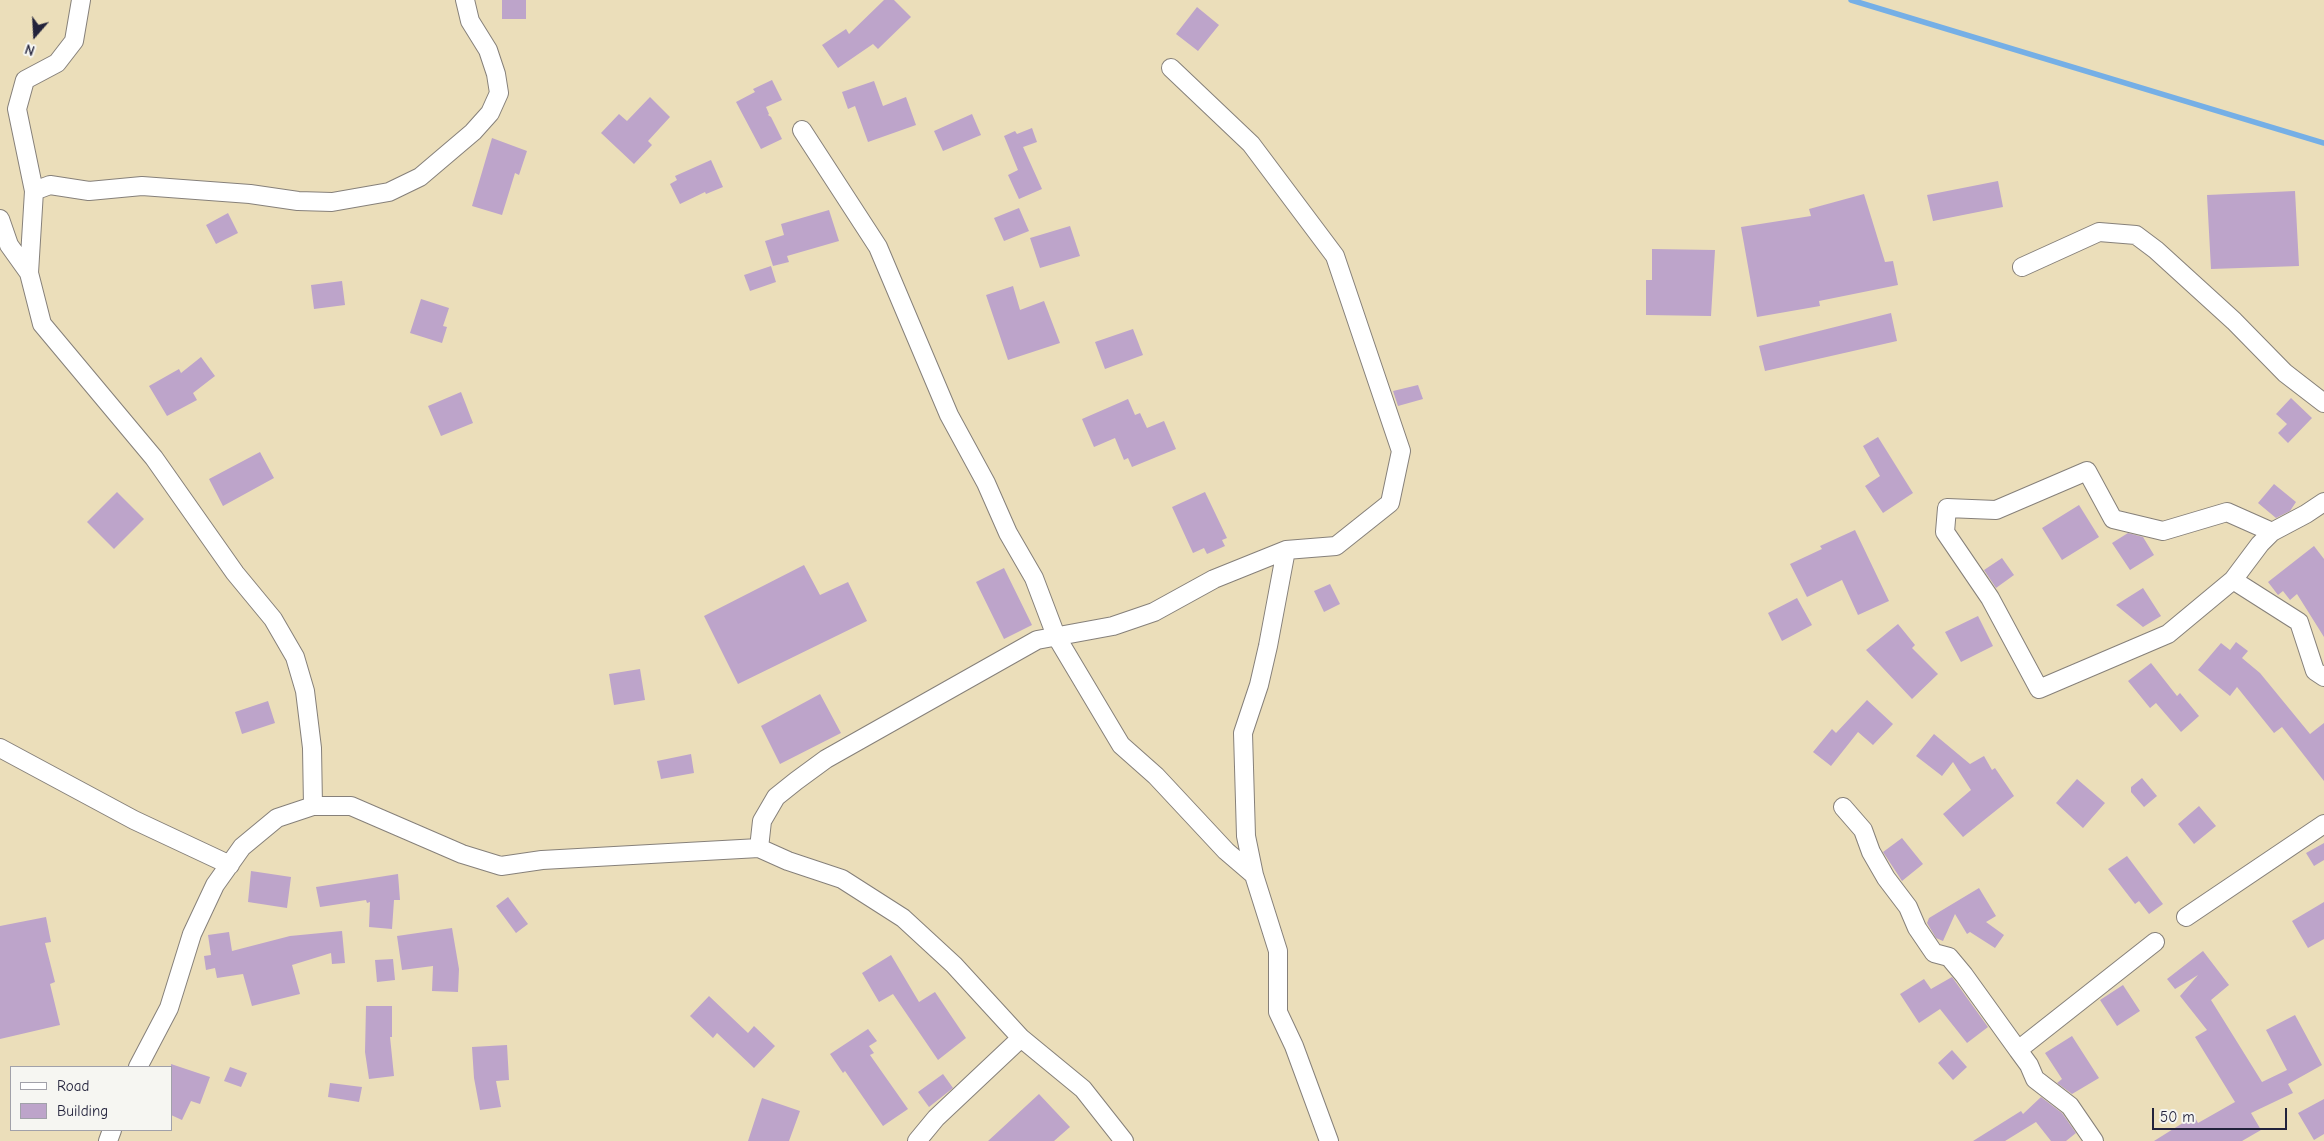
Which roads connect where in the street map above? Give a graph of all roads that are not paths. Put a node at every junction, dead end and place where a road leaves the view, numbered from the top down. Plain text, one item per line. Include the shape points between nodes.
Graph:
1 (81, 0) edge
2 (465, 0) edge
3 (1171, 68) dead end
4 (802, 130) dead end
5 (34, 191) junction
6 (0, 219) edge
7 (2022, 268) dead end
8 (29, 273) junction
9 (2324, 403) edge
10 (2324, 502) edge
11 (2272, 532) junction
12 (1286, 550) junction
13 (2233, 580) junction
14 (1056, 636) junction
15 (2324, 677) edge
16 (0, 748) edge
17 (312, 806) junction
18 (1843, 807) dead end
19 (2324, 824) edge
20 (759, 848) junction
21 (230, 865) junction
22 (1254, 875) junction
23 (2186, 917) dead end
24 (2155, 942) dead end
25 (1022, 1038) junction
26 (2018, 1050) junction
27 (139, 1066) edge
28 (917, 1141) edge
29 (1124, 1141) edge
30 (1330, 1141) edge
31 (2094, 1141) edge

1 - 5 street via 74,41 57,63 25,80 17,109
2 - 5 street via 470,21 488,50 499,93 490,113 466,138 420,177 389,192 332,202 142,186 89,192 50,185
3 - 12 street via 1251,144 1335,256 1401,451 1390,503 1336,546
4 - 14 street via 878,247 949,415 1034,578
5 - 8 street
6 - 8 street via 9,245
7 - 9 street via 2099,232 2136,235 2234,321 2286,373
8 - 17 street via 42,324 154,458 235,573 273,619 295,658 305,691 312,748
10 - 11 street
11 - 13 street
11 - 13 street via 2227,512 2163,531 2113,519 2087,471 1996,510 1947,508 1945,532 1990,598 2039,689 2168,634
12 - 14 street via 1214,579 1154,612 1113,626
12 - 22 street via 1266,654 1243,733 1246,836
13 - 15 street via 2299,622 2315,671
14 - 20 street via 1037,640 826,759 776,798 762,821
14 - 22 street via 1121,745
16 - 21 street via 134,820
17 - 20 street via 351,806 462,854 501,866 542,860
17 - 21 street via 277,818 242,847
18 - 26 street via 1863,830 1886,878 1908,907 1934,953 1949,957
19 - 23 street
20 - 25 street via 842,879 903,918 954,965
21 - 27 street via 215,885 192,934 169,1008
22 - 30 street via 1278,951 1278,1012
24 - 26 street
25 - 28 street via 936,1118
25 - 29 street via 1083,1089
26 - 31 street via 2035,1079 2070,1106

